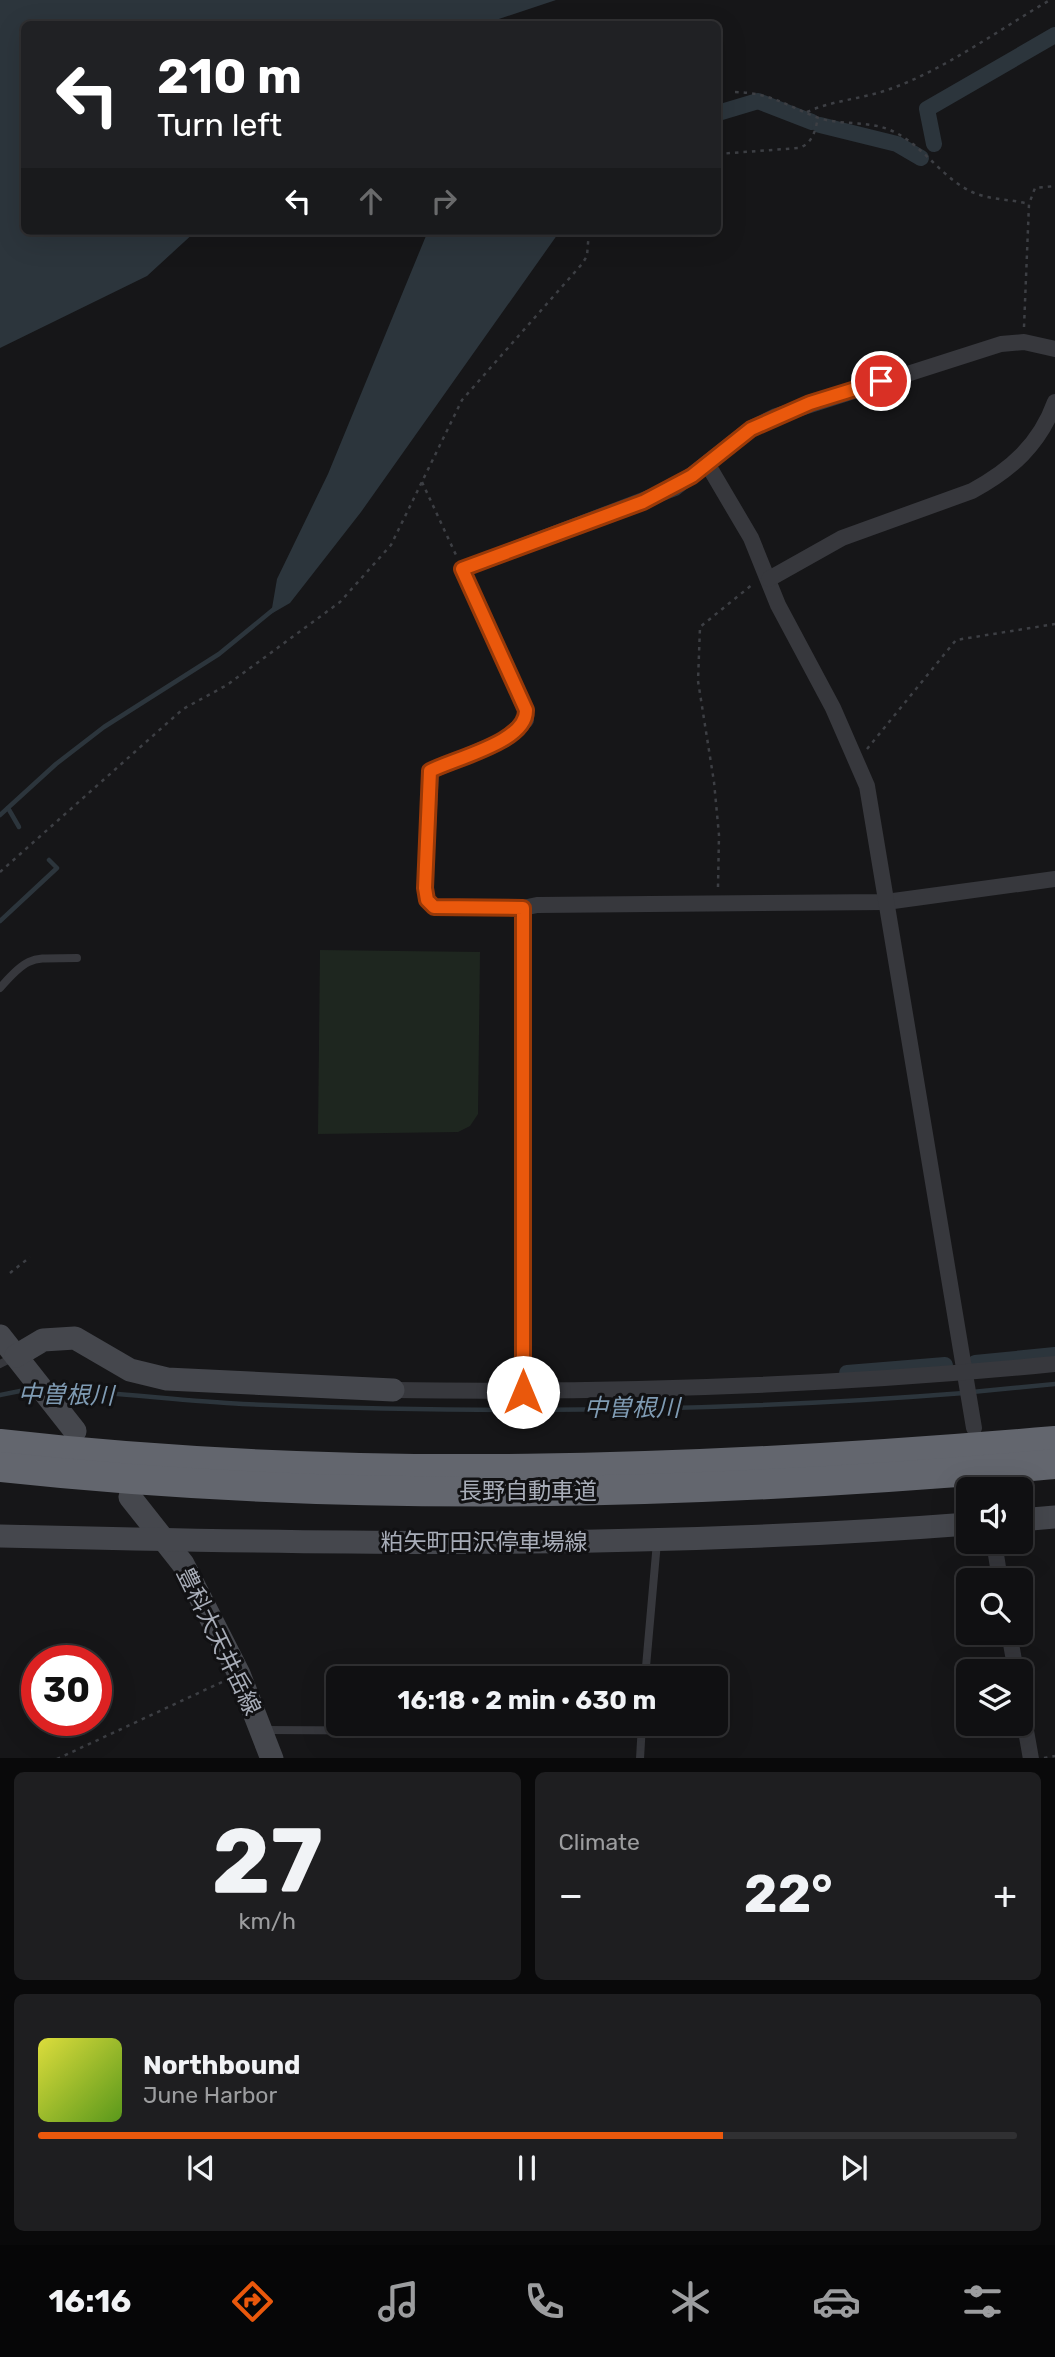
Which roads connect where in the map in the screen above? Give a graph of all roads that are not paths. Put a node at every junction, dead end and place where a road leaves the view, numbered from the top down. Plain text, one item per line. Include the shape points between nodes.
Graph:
1 (1055, 349) edge
2 (1055, 402) edge
3 (708, 465) junction
4 (769, 579) junction
5 (1055, 878) edge
6 (886, 902) junction
7 (523, 908) junction
8 (76, 958) dead end
9 (0, 988) edge
10 (0, 1336) edge
11 (8, 1360) edge
12 (1055, 1364) edge
13 (965, 1376) junction
14 (393, 1390) joint
15 (523, 1392) junction
16 (974, 1428) dead end
17 (75, 1431) dead end
18 (1055, 1441) edge
19 (0, 1444) edge
20 (1055, 1464) edge
21 (0, 1467) edge
22 (130, 1497) dead end
23 (1055, 1517) edge
24 (1033, 1519) edge
25 (956, 1525) edge
26 (0, 1536) edge
27 (163, 1540) junction
28 (657, 1542) junction
29 (646, 1666) edge
30 (326, 1730) edge
31 (261, 1731) junction
32 (641, 1736) edge
33 (1027, 1736) edge
34 (272, 1758) edge
35 (640, 1758) edge
36 (1031, 1758) edge

1 - 3 street via 1024,342 976,351 810,403 751,429
2 - 4 street via 1028,451 991,481 842,538
3 - 4 street
3 - 7 street via 675,488 643,502 462,569 526,710 526,720 504,740 430,771 425,830 427,900 434,907
4 - 6 street via 858,761 867,786
5 - 6 street
6 - 7 street
6 - 13 street
7 - 15 street
8 - 9 lane via 30,959
10 - 11 main road
11 - 14 main road via 43,1340 75,1338 130,1370 167,1380
11 - 17 main road via 35,1379
12 - 13 street
13 - 15 street via 763,1387
13 - 16 street
14 - 15 street
18 - 19 highway, 長野自動車道 via 689,1465 447,1468 160,1457
20 - 21 highway, 長野自動車道 via 800,1483 569,1491 292,1488
22 - 27 main road, 豊科大天井岳線
23 - 24 main road
25 - 28 main road, 粕矢町田沢停車場線
26 - 27 main road, 粕矢町田沢停車場線
27 - 28 main road, 粕矢町田沢停車場線
27 - 31 main road, 豊科大天井岳線 via 183,1564 239,1674
28 - 29 lane
30 - 31 lane
31 - 34 main road, 豊科大天井岳線
32 - 35 lane
33 - 36 street

